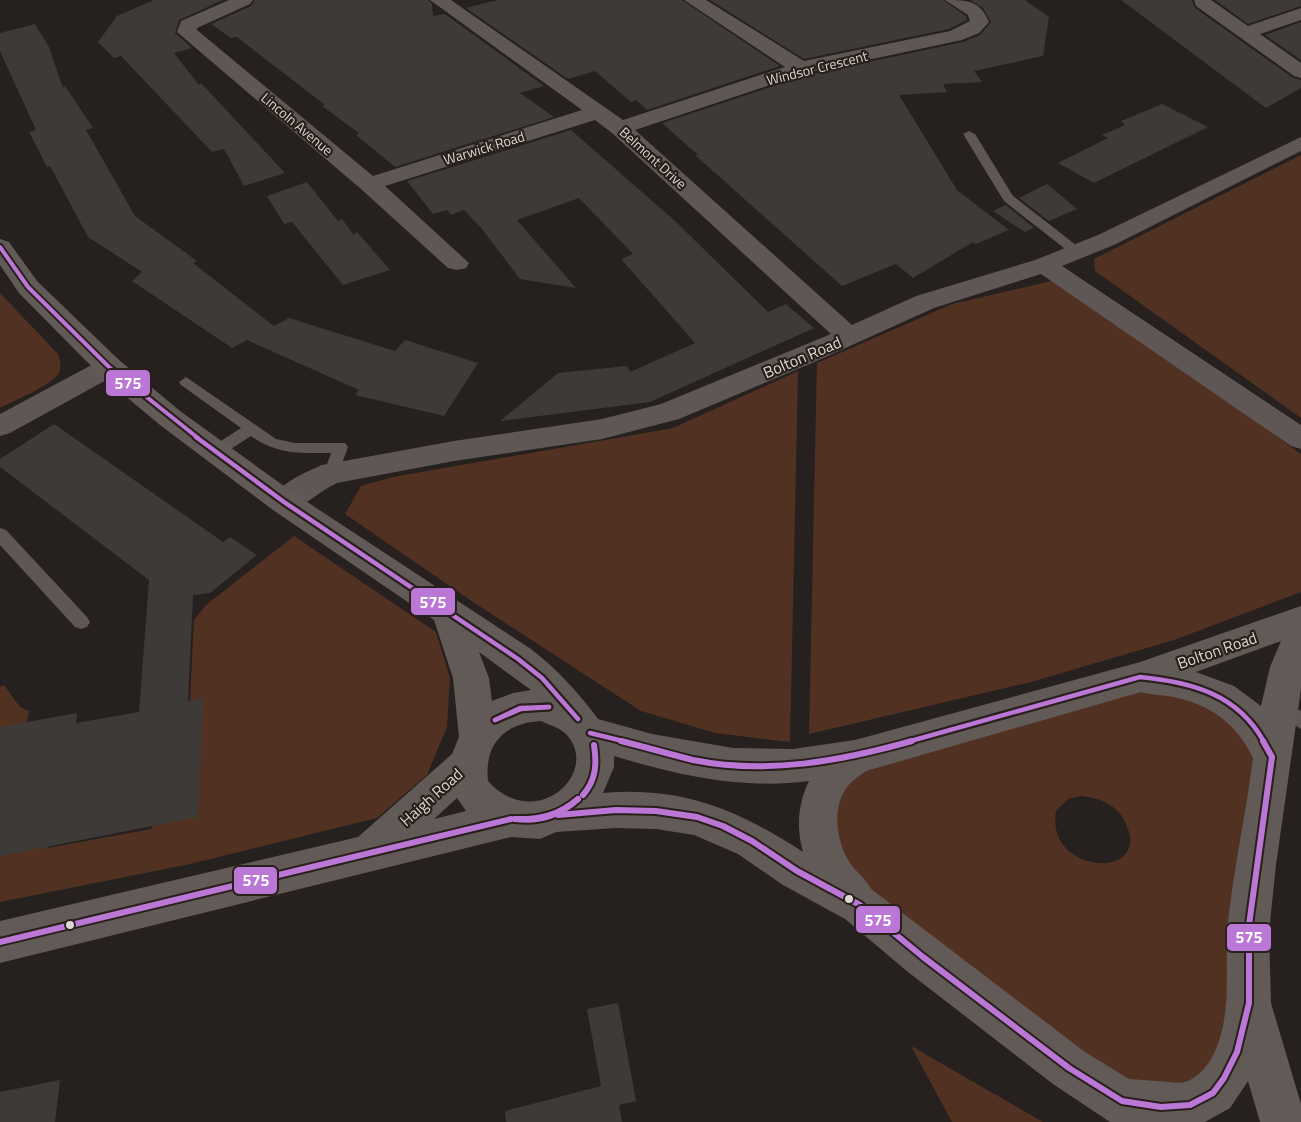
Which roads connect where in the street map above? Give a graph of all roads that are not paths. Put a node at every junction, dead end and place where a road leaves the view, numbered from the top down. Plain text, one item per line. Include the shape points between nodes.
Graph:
1 (244, 0) edge
2 (439, 0) edge
3 (693, 0) edge
4 (954, 0) edge
5 (1202, 2) dead end
6 (1301, 14) edge
7 (1248, 32) junction
8 (801, 68) junction
9 (1301, 72) edge
10 (598, 112) junction
11 (620, 128) junction
12 (969, 134) dead end
13 (1301, 143) edge
14 (369, 184) junction
15 (0, 247) edge
16 (1077, 252) junction
17 (457, 263) dead end
18 (1044, 265) junction
19 (849, 337) junction
20 (109, 367) junction
21 (186, 382) dead end
22 (0, 426) edge
23 (252, 428) junction
24 (1301, 439) edge
25 (215, 452) junction
26 (332, 473) junction
27 (284, 502) junction
28 (0, 534) edge
29 (448, 612) junction
30 (1301, 620) edge
31 (81, 622) dead end
32 (1301, 636) edge
33 (1140, 677) junction
34 (1291, 714) edge
35 (584, 726) junction
36 (472, 750) junction
37 (855, 757) junction
38 (1272, 757) junction
39 (558, 815) junction
40 (511, 819) junction
41 (367, 854) junction
42 (860, 905) junction
43 (0, 942) edge
44 (1249, 1003) junction
45 (1133, 1111) edge
46 (1283, 1122) edge

1 - 14 street, Lincoln Avenue via 199,18 188,25 187,32
2 - 10 street, Belmont Drive
3 - 8 street
4 - 8 street, Windsor Crescent via 976,12 980,22 972,29 955,36
5 - 7 street
6 - 7 street
7 - 9 street
8 - 11 street, Windsor Crescent
10 - 11 street, Belmont Drive
10 - 14 street, Warwick Road
11 - 19 street, Belmont Drive
12 - 16 lane via 1008,198
13 - 16 street, Bolton Road
14 - 17 street, Lincoln Avenue
15 - 20 main road via 28,287
16 - 18 street, Bolton Road
18 - 19 street, Bolton Road via 925,302
18 - 24 street
19 - 26 street, Bolton Road via 669,412 602,429
20 - 22 street
20 - 25 main road
21 - 23 lane
23 - 25 lane
23 - 26 lane via 282,447 340,447
25 - 27 main road
26 - 27 street, Bolton Road
27 - 29 main road
28 - 31 lane
29 - 35 main road via 542,678
29 - 36 main road via 471,678
30 - 33 main road, Bolton Road
32 - 34 main road via 1290,656
33 - 37 main road, Bolton Road
33 - 38 main road via 1178,681 1236,707 1256,727
34 - 38 main road
35 - 36 main road via 562,710 544,705 525,706 506,711 490,722
35 - 37 main road, Bolton Road via 684,758 733,765 793,766
35 - 39 main road via 597,750 596,769 589,787 576,803
36 - 40 main road via 469,782 478,798 492,811
36 - 41 main road, Haigh Road
37 - 42 main road, Bolton Road via 834,773 821,794 818,820 822,850 837,881
38 - 44 main road via 1249,925
39 - 40 main road via 526,821
39 - 42 main road via 616,810 697,817 752,840 797,871
40 - 41 main road, Haigh Road
41 - 43 main road, Haigh Road
42 - 45 main road via 1069,1068
44 - 45 main road via 1237,1052 1213,1093 1190,1105
44 - 46 main road

